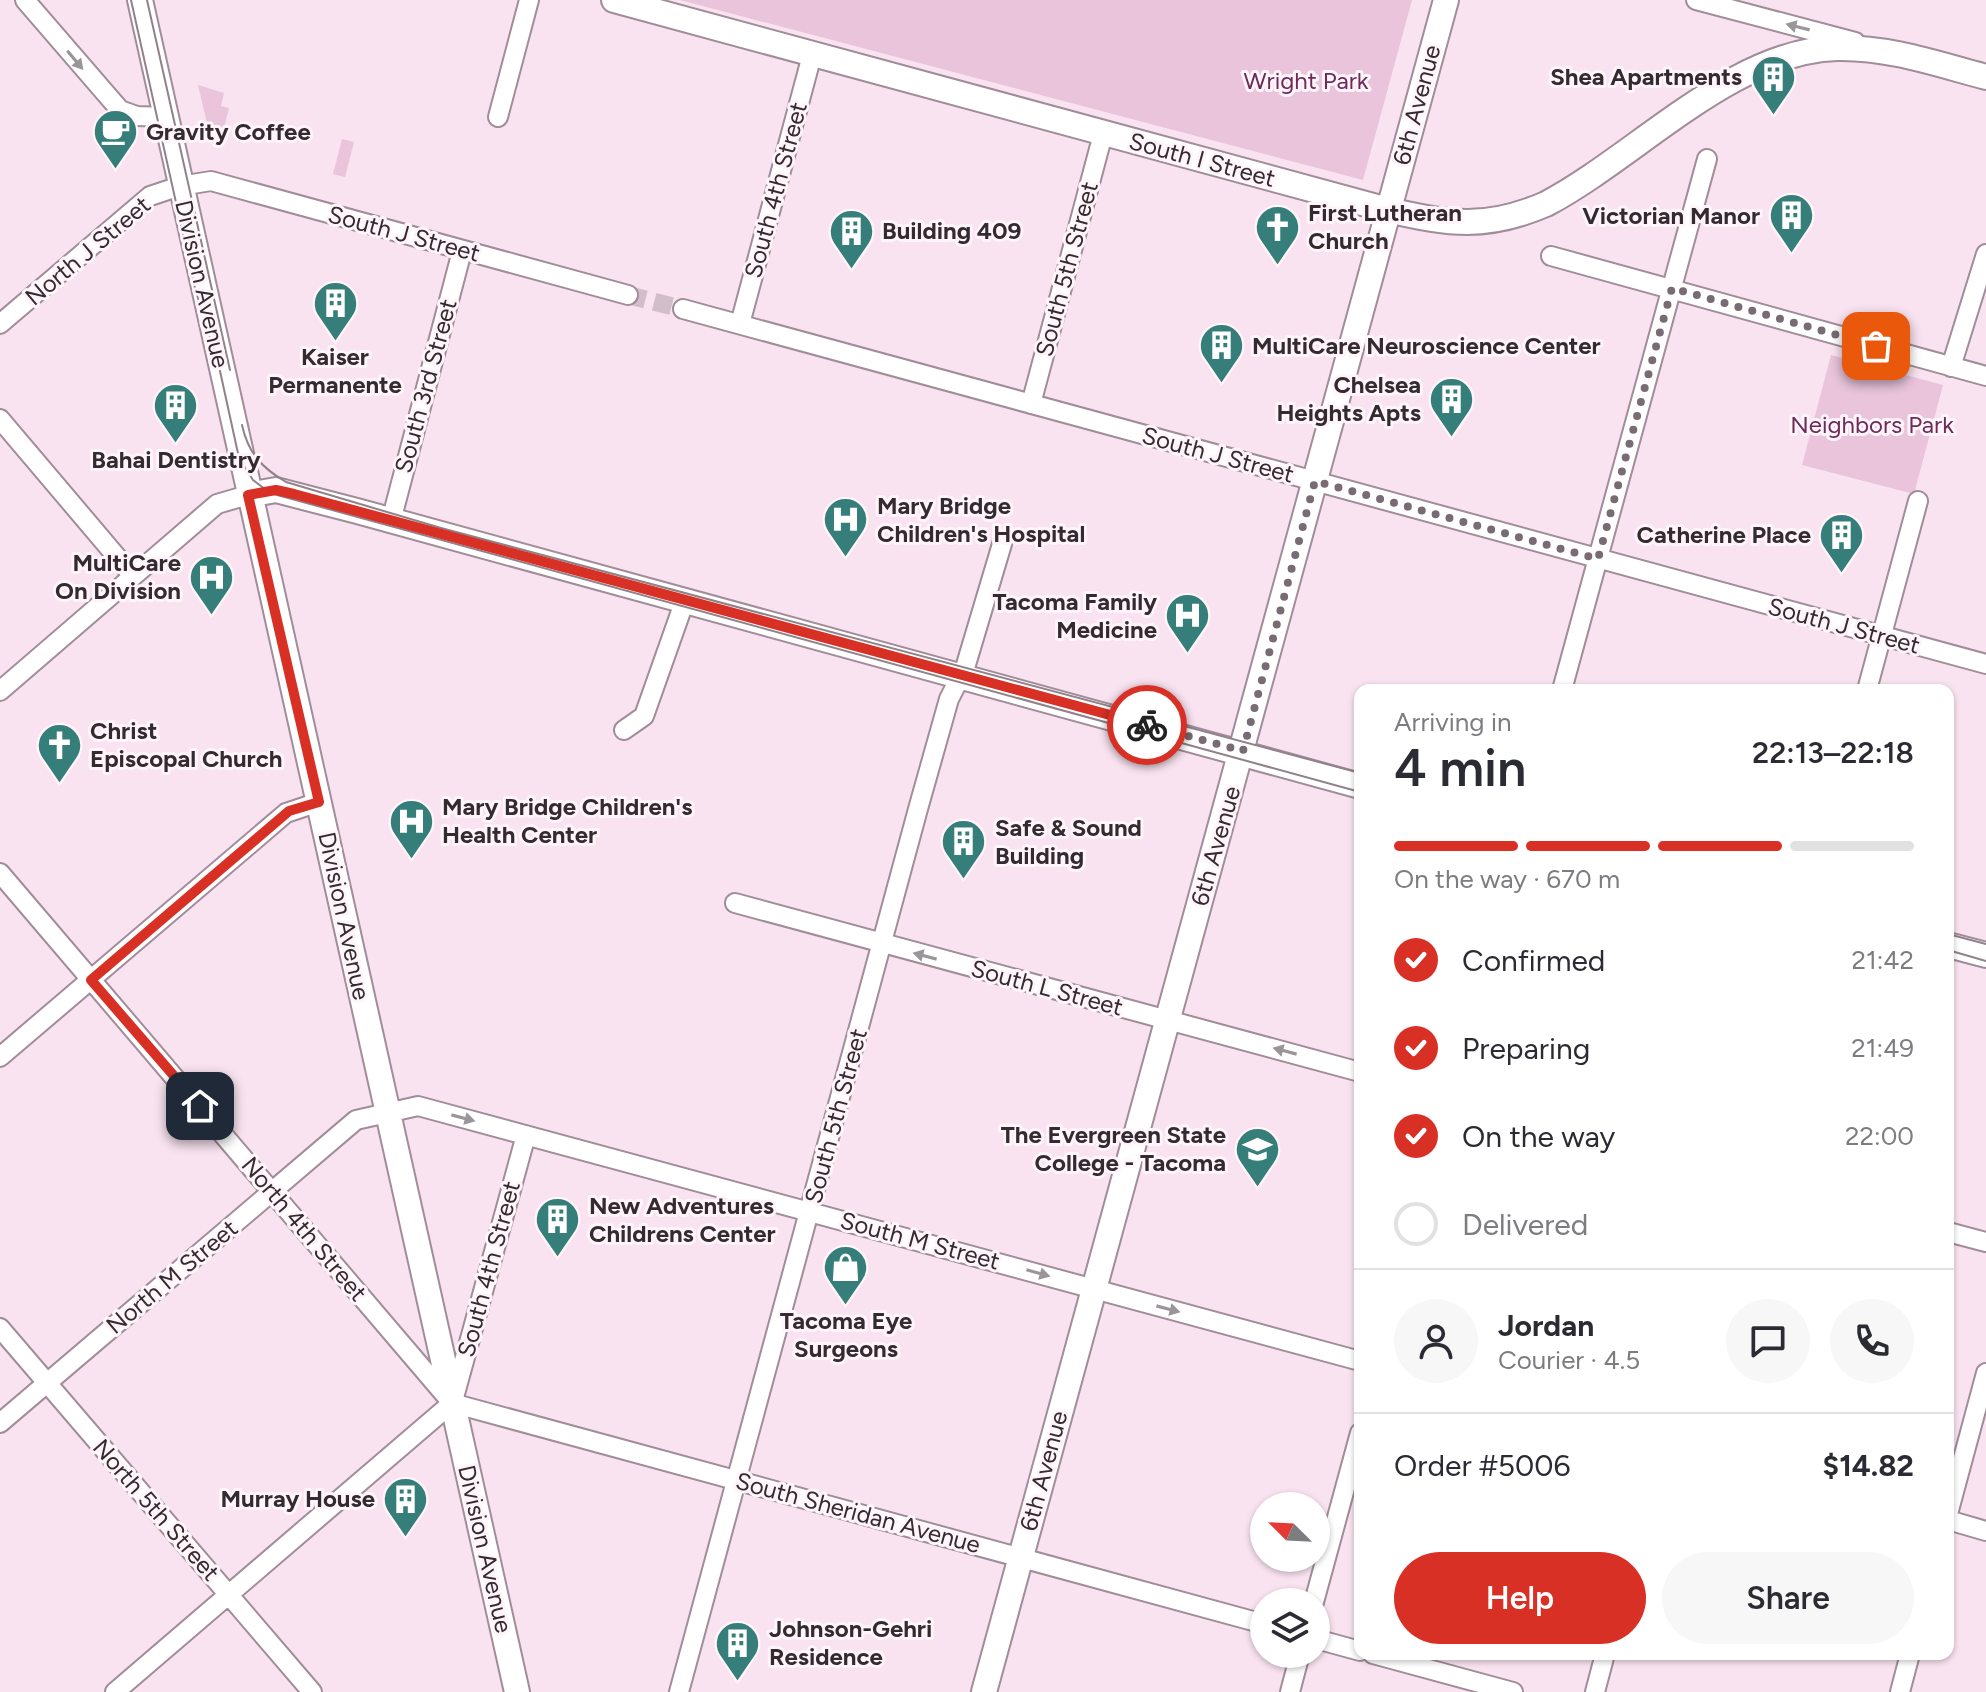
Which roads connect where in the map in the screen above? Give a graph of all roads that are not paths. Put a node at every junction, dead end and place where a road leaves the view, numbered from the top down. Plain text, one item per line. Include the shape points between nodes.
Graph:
1 (25, 0) edge
2 (140, 0) edge
3 (529, 0) edge
4 (614, 0) edge
5 (1446, 0) edge
6 (1696, 0) edge
7 (1747, 7) edge
8 (1900, 54) junction
9 (812, 55) junction
10 (1986, 77) edge
11 (165, 117) junction
12 (498, 117) dead end
13 (1103, 134) junction
14 (1707, 159) dead end
15 (180, 186) junction
16 (1388, 210) junction
17 (462, 251) junction
18 (1986, 254) edge
19 (1551, 256) dead end
20 (1672, 288) junction
21 (628, 295) tunnel mouth
22 (683, 309) tunnel mouth
23 (0, 324) edge
24 (740, 324) junction
25 (1951, 367) junction
26 (1986, 376) edge
27 (1031, 404) junction
28 (0, 419) edge
29 (1315, 481) junction
30 (248, 495) junction
31 (1918, 501) dead end
32 (391, 521) junction
33 (1002, 544) dead end
34 (1598, 559) junction
35 (133, 576) junction
36 (685, 600) junction
37 (1882, 636) junction
38 (1986, 664) edge
39 (962, 676) junction
40 (1564, 684) edge
41 (1869, 684) edge
42 (0, 691) edge
43 (624, 730) dead end
44 (1243, 751) junction
45 (1354, 784) edge
46 (319, 802) junction
47 (0, 873) edge
48 (735, 903) dead end
49 (883, 944) junction
50 (1954, 947) edge
51 (1986, 955) edge
52 (91, 980) junction
53 (1167, 1019) junction
54 (0, 1057) edge
55 (1354, 1070) edge
56 (387, 1113) junction
57 (526, 1135) junction
58 (272, 1192) junction
59 (809, 1212) junction
60 (1954, 1234) edge
61 (1986, 1242) edge
62 (1093, 1289) junction
63 (0, 1328) edge
64 (1354, 1359) edge
65 (1986, 1373) edge
66 (46, 1384) junction
67 (452, 1403) junction
68 (0, 1423) edge
69 (1354, 1455) edge
70 (737, 1480) junction
71 (1954, 1492) edge
72 (1954, 1522) edge
73 (1986, 1531) edge
74 (1020, 1556) junction
75 (1318, 1588) edge
76 (229, 1595) junction
77 (1250, 1620) edge
78 (1330, 1643) edge
79 (1354, 1649) edge
80 (1395, 1660) edge
81 (1603, 1660) edge
82 (1908, 1660) edge
83 (1296, 1668) edge
84 (115, 1692) edge
85 (312, 1692) edge
86 (517, 1692) edge
87 (679, 1692) edge
88 (984, 1692) edge
89 (1290, 1692) edge
90 (1513, 1692) edge
91 (1595, 1692) edge
92 (1900, 1692) edge

1 -> 11 street via 120,110
2 - 11 main road, Division Avenue
3 - 12 street
4 - 9 main road, South I Street
5 - 16 main road, 6th Avenue
6 - 7 street
8 -> 7 street
8 - 10 main road, South I Street
8 - 16 main road, South I Street via 1838,48 1774,60 1735,79 1564,195 1529,211 1464,225
9 - 13 main road, South I Street
9 - 24 street, South 4th Street
11 - 15 main road, Division Avenue
13 - 16 main road, South I Street
13 - 27 street, South 5th Street
14 - 20 street
15 - 17 street, South J Street via 211,181
15 - 23 street, North J Street via 150,196
15 - 30 main road, Division Avenue
16 - 29 main road, 6th Avenue
17 - 21 street, South J Street
17 - 32 street, South 3rd Street
18 - 25 street
19 - 20 street
20 - 25 street
20 - 34 street
22 - 24 street, South J Street
24 - 27 street, South J Street
25 - 26 street
27 - 29 street, South J Street
28 - 35 street
29 - 34 street, South J Street
29 - 44 main road, 6th Avenue
30 - 32 main road via 276,490
30 - 35 street via 217,504
30 - 46 main road, Division Avenue
31 - 37 street
32 - 36 main road
33 - 39 street, South 5th Street
34 - 37 street, South J Street
34 - 40 street
35 - 42 street
36 - 39 main road
36 - 43 street via 644,716
37 - 38 street, South J Street
37 - 41 street
39 - 44 main road
39 - 49 street, South 5th Street via 949,699
44 - 45 main road
44 - 53 main road, 6th Avenue
46 - 52 street via 289,811
46 - 56 main road, Division Avenue
47 - 52 street, North 4th Street
48 - 49 street, South L Street
53 -> 49 street, South L Street
49 - 59 street, South 5th Street
50 - 51 main road
52 - 54 street
52 - 58 street, North 4th Street
55 -> 53 street, South L Street
53 - 62 main road, 6th Avenue
56 -> 57 street, South M Street via 418,1106
56 - 58 street, North M Street via 356,1120
56 - 67 main road, Division Avenue
57 - 59 street, South M Street
57 - 67 street, South 4th Street
58 - 66 street, North M Street
58 - 67 street, North 4th Street
59 -> 62 street, South M Street
59 - 70 street, South 5th Street
60 - 61 street
62 -> 64 street, South M Street
62 - 74 main road, 6th Avenue
63 - 66 street, North 5th Street
65 - 71 street
66 - 68 street, North M Street
66 - 76 street, North 5th Street
67 - 70 street, South Sheridan Avenue
67 - 76 street
67 - 86 main road, Division Avenue
69 - 75 street
70 - 74 street, South Sheridan Avenue
70 - 87 street, South 5th Street
72 - 73 street
74 - 77 street, South Sheridan Avenue
74 - 88 main road, 6th Avenue
76 - 84 street
76 - 85 street, North 5th Street
78 - 79 street
80 - 90 street
81 - 91 street
82 - 92 street
83 - 89 street

